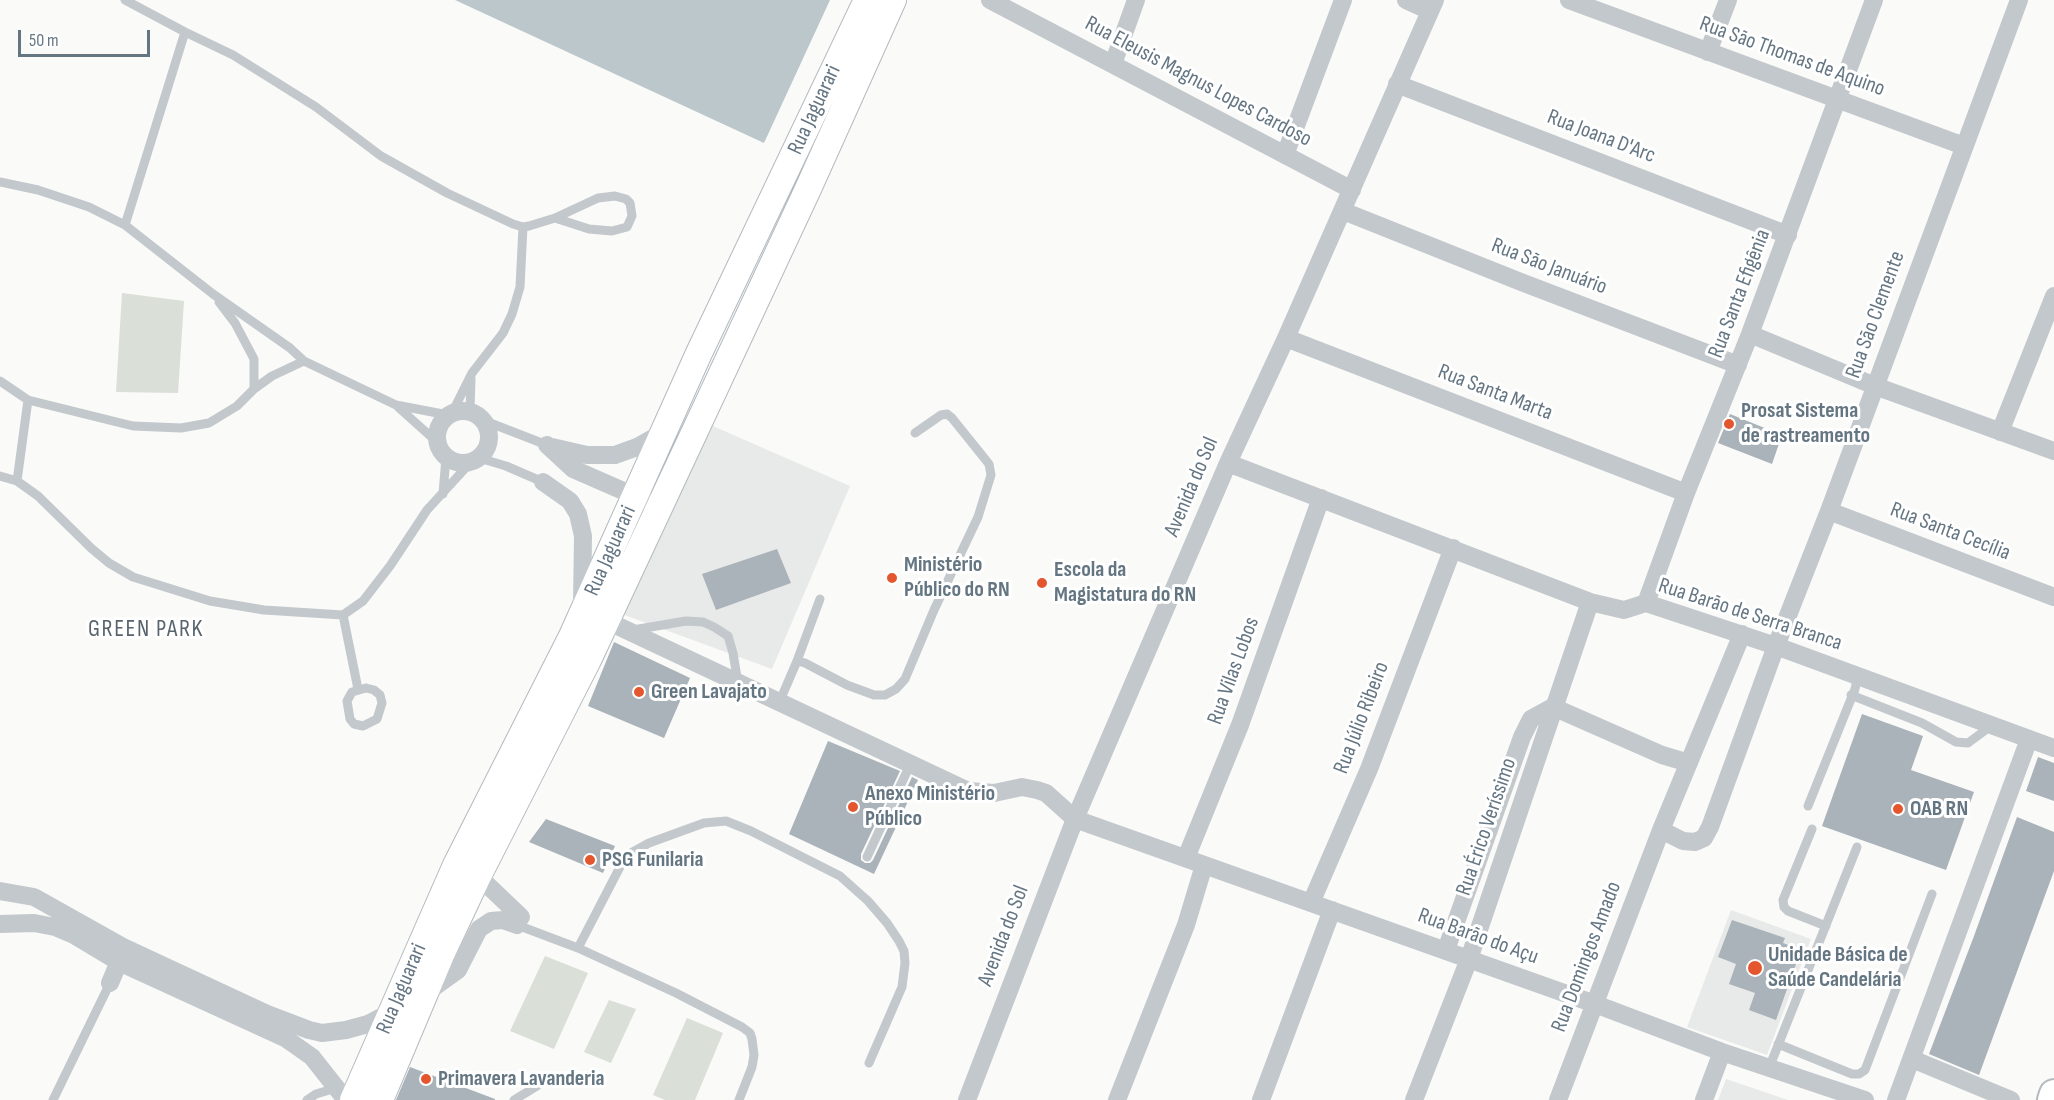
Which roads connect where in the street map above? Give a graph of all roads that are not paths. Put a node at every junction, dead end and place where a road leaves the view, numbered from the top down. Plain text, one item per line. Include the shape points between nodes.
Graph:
1 (125, 0) edge
2 (867, 0) edge
3 (892, 0) edge
4 (990, 0) edge
5 (1136, 0) edge
6 (1343, 0) edge
7 (1406, 0) edge
8 (1728, 0) edge
9 (1874, 0) edge
10 (2019, 0) edge
11 (1575, 1) edge
12 (1433, 5) edge
13 (186, 32) junction
14 (1708, 52) junction
15 (1113, 64) junction
16 (1397, 84) junction
17 (1837, 99) junction
18 (1964, 146) junction
19 (1285, 155) junction
20 (0, 182) edge
21 (1352, 190) junction
22 (1343, 211) junction
23 (555, 218) junction
24 (125, 225) junction
25 (523, 227) junction
26 (1788, 235) junction
27 (213, 294) junction
28 (2054, 296) edge
29 (1750, 334) junction
30 (1286, 338) junction
31 (304, 361) junction
32 (1738, 365) junction
33 (472, 373) junction
34 (0, 381) edge
35 (1875, 386) junction
36 (254, 389) junction
37 (28, 400) junction
38 (396, 405) junction
39 (464, 415) junction
40 (2000, 432) junction
41 (662, 433) junction
42 (915, 433) dead end
43 (547, 445) junction
44 (442, 450) junction
45 (2054, 451) edge
46 (475, 460) junction
47 (1228, 463) junction
48 (0, 476) edge
49 (17, 481) junction
50 (543, 482) joint
51 (443, 494) junction
52 (1686, 494) junction
53 (1321, 498) junction
54 (647, 502) junction
55 (1829, 511) junction
56 (1454, 548) junction
57 (2054, 597) edge
58 (820, 598) dead end
59 (1590, 602) junction
60 (1646, 603) junction
61 (343, 615) junction
62 (605, 623) junction
63 (1742, 634) junction
64 (1776, 645) junction
65 (797, 661) junction
66 (1858, 676) junction
67 (738, 683) junction
68 (358, 689) junction
69 (1851, 694) junction
70 (779, 703) junction
71 (1553, 706) junction
72 (1992, 725) junction
73 (2029, 739) junction
74 (2054, 748) edge
75 (1689, 763) junction
76 (910, 765) junction
77 (1808, 806) dead end
78 (1075, 819) junction
79 (1812, 829) dead end
80 (1661, 830) junction
81 (1857, 847) dead end
82 (867, 857) dead end
83 (1186, 858) junction
84 (1204, 865) junction
85 (478, 876) junction
86 (0, 891) edge
87 (1932, 894) dead end
88 (1311, 903) junction
89 (1332, 910) junction
90 (519, 921) junction
91 (0, 924) edge
92 (1826, 926) junction
93 (578, 948) junction
94 (1446, 950) junction
95 (122, 955) junction
96 (1469, 959) junction
97 (110, 983) joint
98 (424, 994) junction
99 (1595, 1004) junction
100 (393, 1011) junction
101 (322, 1033) junction
102 (1778, 1044) junction
103 (1722, 1052) junction
104 (312, 1057) junction
105 (1912, 1059) junction
106 (869, 1063) dead end
107 (1769, 1068) junction
108 (537, 1086) dead end
109 (2054, 1094) edge
110 (345, 1096) edge
111 (53, 1100) edge
112 (307, 1100) edge
113 (380, 1100) edge
114 (514, 1100) edge
115 (739, 1100) edge
116 (967, 1100) edge
117 (1117, 1100) edge
118 (1261, 1100) edge
119 (1414, 1100) edge
120 (1558, 1100) edge
121 (1704, 1100) edge
122 (1865, 1100) edge
123 (1896, 1100) edge
124 (2011, 1100) edge
125 (2052, 1100) edge

1 - 13 lane
2 - 41 main road, Rua Jaguarari
3 - 54 main road, Rua Jaguarari via 808,189
4 - 15 street, Rua Eleusis Magnus Lopes Cardoso
5 - 15 street
6 - 19 street
7 - 12 street
8 - 14 street
9 - 17 street, Rua Santa Efigênia
10 - 18 street, Rua São Clemente
11 - 14 street, Rua São Thomas de Aquino
12 - 16 street, Avenida do Sol
13 - 24 lane
13 - 25 lane via 242,60 316,107 381,156 447,193
14 - 17 street, Rua São Thomas de Aquino
15 - 19 street, Rua Eleusis Magnus Lopes Cardoso
16 - 21 street, Avenida do Sol
16 - 26 street, Rua Joana D'Arc
17 - 18 street, Rua São Thomas de Aquino
17 - 26 street, Rua Santa Efigênia
18 - 35 street, Rua São Clemente
19 - 21 street, Rua Eleusis Magnus Lopes Cardoso
20 - 24 lane via 89,207
21 - 22 street, Avenida do Sol
22 - 30 street, Avenida do Sol
22 - 32 street, Rua São Januário
23 - 23 lane via 597,198 615,196 630,203 632,216 627,227 612,231 589,229
23 - 25 lane
24 - 27 lane
25 - 33 lane via 520,287 512,314 503,333
26 - 29 street, Rua Santa Efigênia
27 - 31 lane
27 - 36 lane via 235,323 254,359
28 - 40 street
29 - 32 street, Rua Santa Efigênia
29 - 35 street
30 - 47 street, Avenida do Sol
30 - 52 street, Rua Santa Marta
31 - 36 lane
31 - 38 lane
32 - 52 street, Rua Santa Efigênia
33 - 39 lane
33 - 39 lane
34 - 37 lane
35 - 40 street
35 - 55 street, Rua São Clemente
36 - 37 lane via 237,406 209,423 181,428 134,426
37 - 49 lane
38 - 39 lane
38 - 44 lane
39 - 43 lane
39 - 44 street via 439,427
39 - 46 street via 489,429 489,445
40 - 45 street
41 - 43 street via 615,455 587,455
41 - 54 main road, Rua Jaguarari
42 - 65 lane via 947,414 989,464 992,475 978,517 905,679 896,689 874,695
43 - 54 street via 573,469
44 - 46 street via 454,462
44 - 51 lane
46 - 50 lane via 506,466
46 - 51 lane
47 - 53 street, Rua Barão de Serra Branca
47 - 78 street, Avenida do Sol
48 - 49 lane
49 - 61 lane via 39,496 109,563 133,577 210,602
50 - 62 street via 570,501 578,514
51 - 61 lane via 427,510 363,602
52 - 60 street, Rua Santa Efigênia
53 - 56 street, Rua Barão de Serra Branca
53 - 83 street, Rua Vilas Lobos via 1240,725
54 - 62 main road, Rua Jaguarari
55 - 57 street, Rua Santa Cecília
55 - 64 street, Rua São Clemente
56 - 59 street, Rua Barão de Serra Branca
56 - 88 street, Rua Júlio Ribeiro via 1369,769
58 - 65 lane
59 - 60 street, Rua Barão de Serra Branca via 1624,610
59 - 71 street, Rua Érico Veríssimo
60 - 63 street, Rua Barão de Serra Branca
61 - 68 lane
62 - 67 street
62 - 67 lane via 703,622 728,636
62 - 85 main road, Rua Jaguarari
62 - 100 main road, Rua Jaguarari via 456,865
63 - 64 street, Rua Barão de Serra Branca
63 - 75 street, Rua Domingos Amado
64 - 66 street, Rua Barão de Serra Branca
64 - 80 street via 1704,837 1695,842 1683,841
65 - 70 lane
66 - 69 lane
66 - 72 street, Rua Barão de Serra Branca
67 - 70 street
68 - 68 lane via 374,690 382,703 377,719 363,726 354,724 346,706
69 - 72 lane via 1922,723 1956,742 1968,743
69 - 77 lane
70 - 76 street
71 - 75 street via 1662,755
71 - 94 street via 1531,719 1521,737
71 - 96 street, Rua Érico Veríssimo
72 - 73 street, Rua Barão de Serra Branca
73 - 74 street, Rua Barão de Serra Branca
73 - 105 street
75 - 80 street, Rua Domingos Amado
76 - 78 street via 977,793 1022,787 1037,790
76 - 82 lane
78 - 83 street, Rua Barão do Açu
78 - 116 street, Avenida do Sol
79 - 92 lane via 1783,900 1784,907
80 - 99 street, Rua Domingos Amado
81 - 92 lane
83 - 84 street, Rua Barão do Açu
84 - 88 street, Rua Barão do Açu
84 - 117 street via 1186,925
85 - 90 street
85 - 98 main road, Rua Jaguarari
86 - 95 street via 34,897
87 - 102 lane via 1865,1070 1852,1074
88 - 89 street, Rua Barão do Açu
89 - 94 street, Rua Barão do Açu
89 - 118 street
90 - 93 lane
90 - 98 street via 491,921 479,929 458,970
91 - 95 street via 55,927
92 - 102 lane
93 - 106 lane via 631,853 704,823 726,821 840,876 868,901 899,940 905,963 902,987
93 - 115 lane via 676,993 750,1033 754,1055
94 - 96 street, Rua Barão do Açu
95 - 97 street
95 - 101 street
95 - 104 street via 285,1038
96 - 99 street, Rua Barão do Açu
96 - 119 street, Rua Érico Veríssimo
97 - 111 lane
98 - 113 main road, Rua Jaguarari
99 - 103 street, Rua Barão do Açu
99 - 120 street, Rua Domingos Amado
100 - 101 street via 368,1024
100 - 110 main road, Rua Jaguarari
101 - 104 street
102 - 107 lane
103 - 107 street, Rua Barão do Açu
103 - 121 street
104 - 110 street
105 - 123 street
105 - 124 street
107 - 122 street, Rua Barão do Açu
108 - 114 lane
109 - 125 main road
110 - 112 lane via 316,1094

